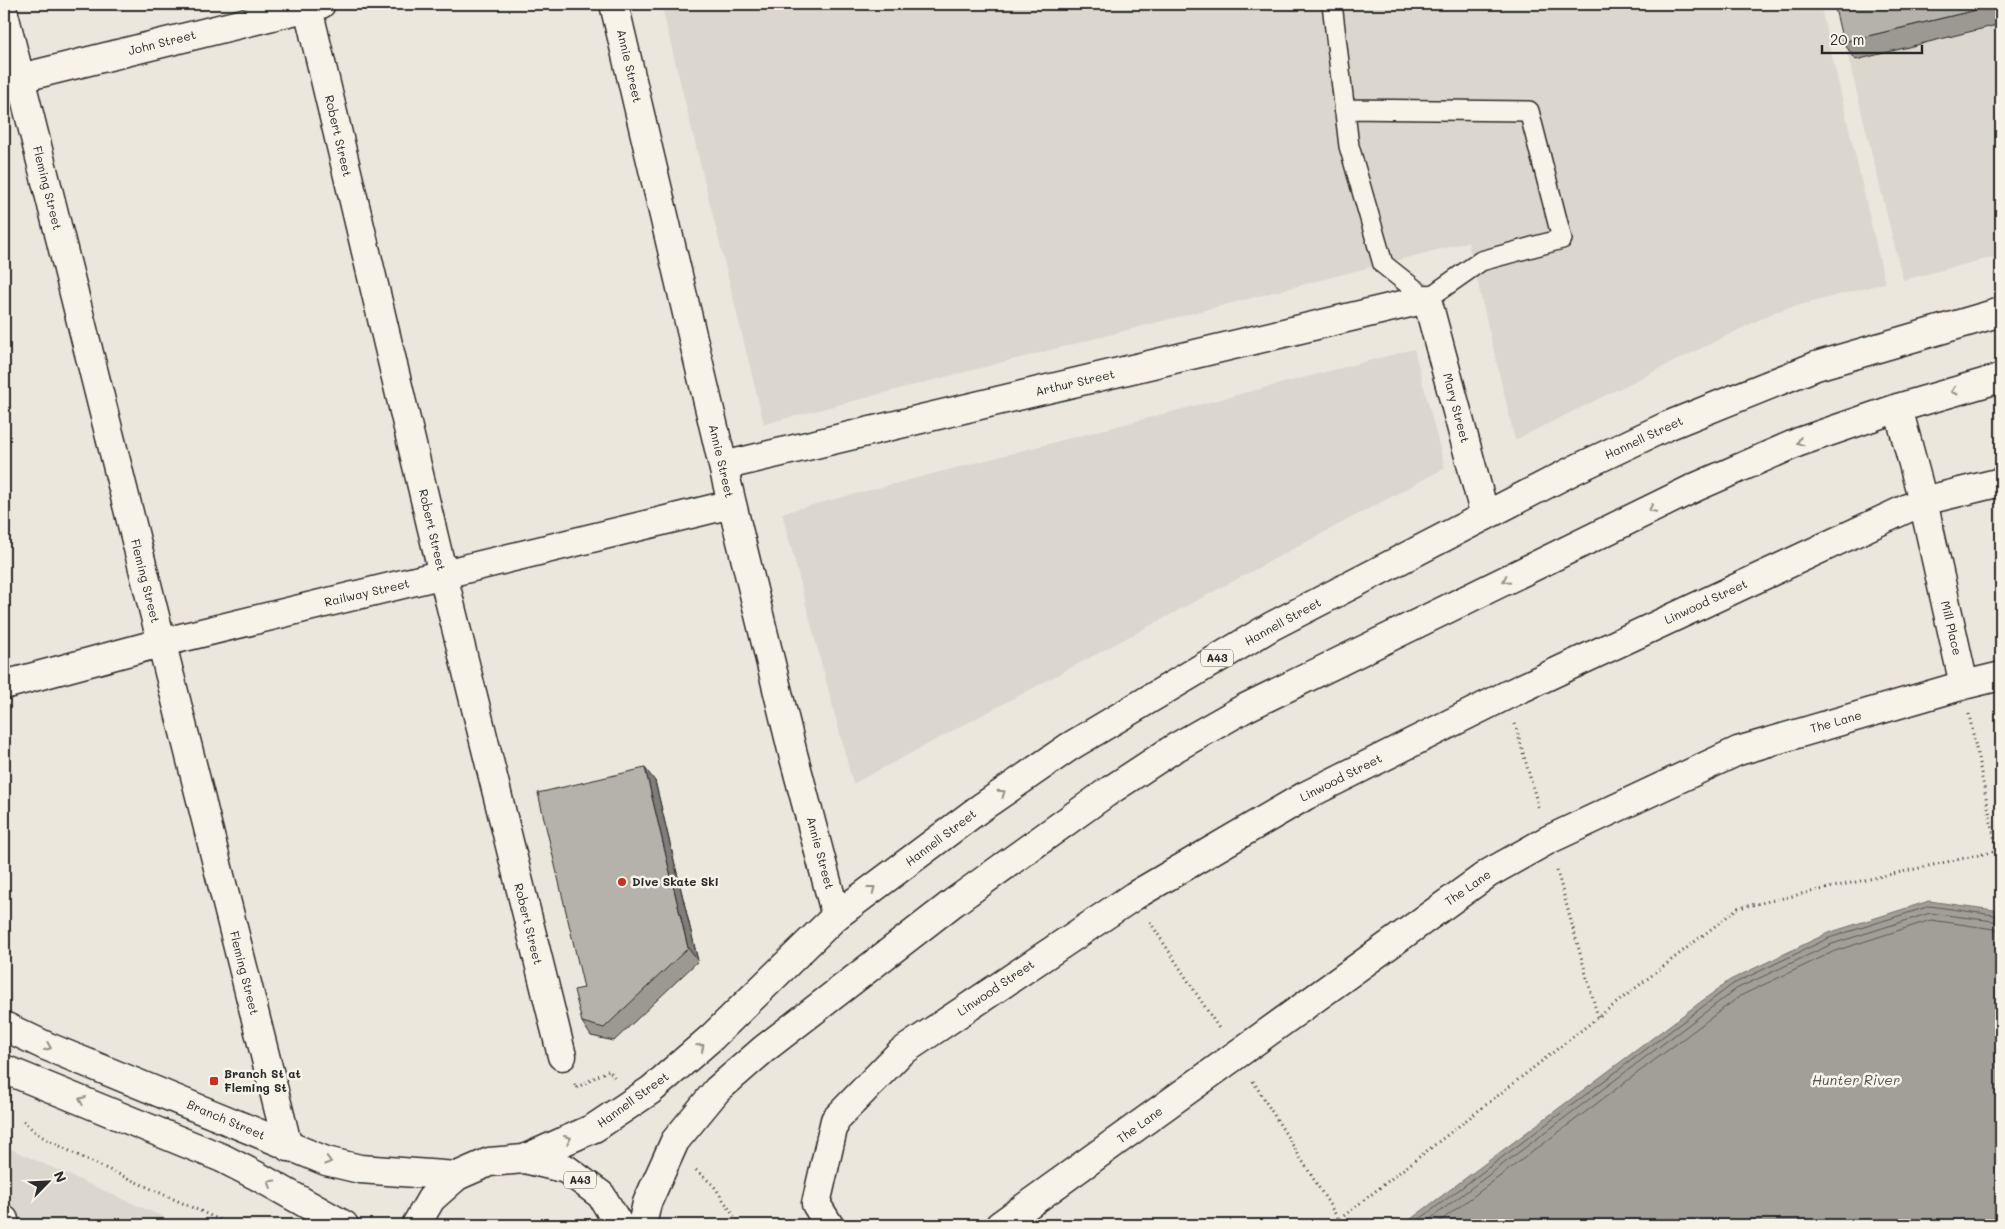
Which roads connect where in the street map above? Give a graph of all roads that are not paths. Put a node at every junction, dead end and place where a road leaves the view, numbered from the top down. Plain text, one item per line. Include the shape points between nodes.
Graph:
1 (614, 4) edge
2 (1332, 4) edge
3 (312, 5) edge
4 (4, 14) edge
5 (12, 80) edge
6 (1344, 108) junction
7 (1427, 299) junction
8 (2001, 312) edge
9 (2001, 378) edge
10 (1898, 408) junction
11 (723, 466) junction
12 (2001, 482) edge
13 (1923, 501) junction
14 (732, 504) junction
15 (1485, 516) junction
16 (443, 575) junction
17 (160, 643) junction
18 (2001, 676) edge
19 (1964, 685) junction
20 (4, 686) edge
21 (836, 916) junction
22 (4, 1026) edge
23 (562, 1056) dead end
24 (4, 1069) edge
25 (288, 1147) junction
26 (524, 1159) junction
27 (457, 1176) junction
28 (4, 1220) edge
29 (5, 1225) edge
30 (344, 1225) edge
31 (416, 1225) edge
32 (619, 1225) edge
33 (642, 1225) edge
34 (829, 1225) edge
35 (1000, 1225) edge

1 - 11 main road, Annie Street
2 - 6 lane
3 - 5 main road, John Street
3 - 16 main road, Robert Street
4 - 5 main road, Fleming Street
5 - 17 main road, Fleming Street
6 - 7 lane via 1349,146 1383,264
6 - 7 lane via 1530,111 1562,239 1481,261
7 - 11 main road, Arthur Street
7 - 15 main road, Mary Street
8 - 15 main road, Hannell Street / A43 via 1816,366 1667,426
9 -> 10 main road
10 - 13 main road, Mill Place
10 -> 33 main road via 1799,442 1696,487 1245,708 1114,787 954,902 764,1049 717,1090 675,1141 647,1203
11 - 14 main road, Annie Street
12 - 13 main road, Linwood Street
13 - 19 main road, Mill Place
13 - 34 main road, Linwood Street via 1507,695 1305,796 1126,901 900,1053 835,1120 816,1204
14 - 16 main road, Railway Street
14 - 21 main road, Annie Street
21 -> 15 main road, Hannell Street / A43 via 1068,747 1272,626
16 - 17 main road, Railway Street
16 - 23 main road, Robert Street
17 - 20 main road, Railway Street
17 - 25 main road, Fleming Street
18 - 19 main road, The Lane
19 - 35 main road, The Lane via 1738,751 1548,840 1489,873
26 -> 21 main road, Hannell Street / A43 via 594,1128 651,1090 712,1037
22 -> 25 main road, Branch Street
30 -> 24 main road via 222,1158
25 -> 27 main road, Branch Street via 360,1169
26 - 27 main road, A43 via 489,1162
26 - 32 main road, A43 via 566,1169 601,1195
27 - 31 main road, A43 via 431,1199
28 - 29 main road

